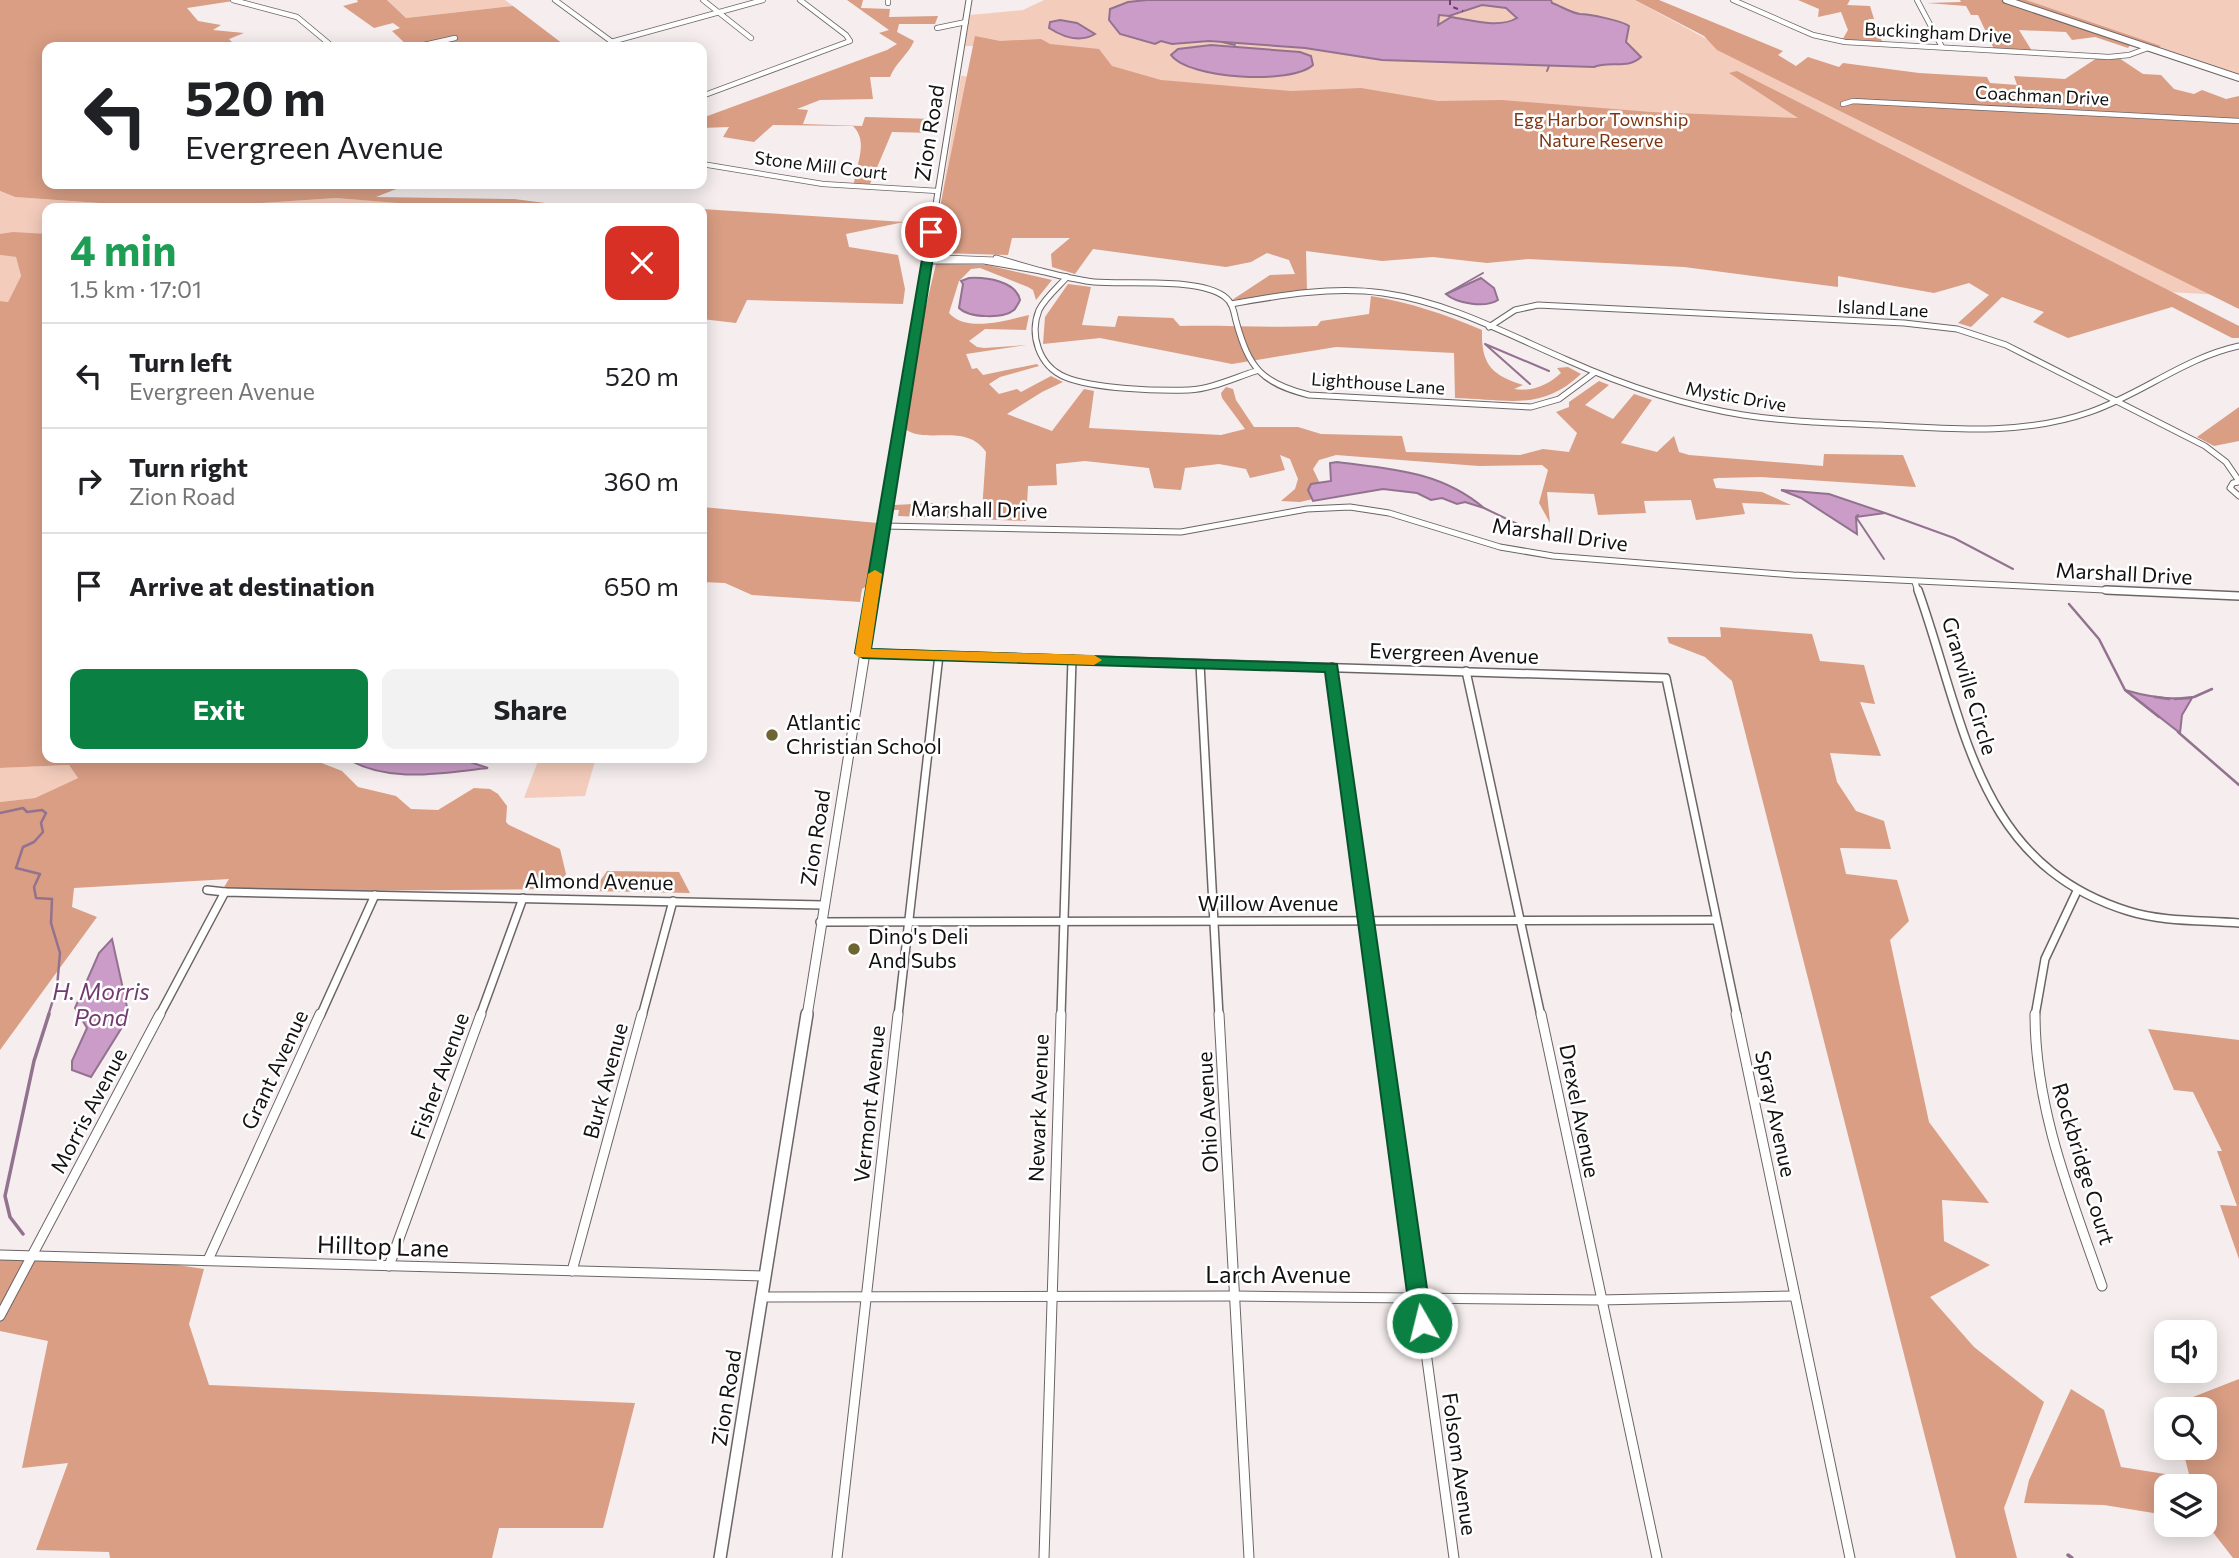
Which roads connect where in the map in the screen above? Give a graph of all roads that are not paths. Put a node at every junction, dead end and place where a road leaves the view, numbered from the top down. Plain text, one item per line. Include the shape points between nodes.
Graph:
1 (233, 0) edge
2 (555, 0) edge
3 (703, 0) edge
4 (763, 0) edge
5 (800, 0) edge
6 (969, 0) edge
7 (1733, 0) edge
8 (1917, 0) edge
9 (2006, 0) edge
10 (718, 12) junction
11 (965, 22) junction
12 (937, 28) dead end
13 (455, 38) dead end
14 (751, 38) dead end
15 (327, 42) edge
16 (437, 42) edge
17 (611, 42) joint
18 (1942, 47) junction
19 (2148, 48) junction
20 (2239, 78) edge
21 (707, 94) edge
22 (1843, 104) dead end
23 (2239, 121) edge
24 (707, 165) edge
25 (937, 191) junction
26 (927, 259) junction
27 (1067, 277) junction
28 (1231, 304) junction
29 (1489, 327) junction
30 (2239, 346) edge
31 (1256, 371) junction
32 (1594, 373) junction
33 (2117, 401) junction
34 (2239, 481) edge
35 (2239, 496) edge
36 (883, 526) junction
37 (1916, 582) junction
38 (2239, 596) edge
39 (863, 653) junction
40 (939, 655) junction
41 (1072, 659) junction
42 (1200, 664) junction
43 (1332, 667) junction
44 (1466, 671) junction
45 (1666, 678) joint
46 (207, 890) dead end
47 (2077, 891) junction
48 (225, 892) junction
49 (375, 895) junction
50 (523, 898) junction
51 (673, 901) junction
52 (823, 905) junction
53 (1522, 920) junction
54 (1716, 920) junction
55 (1062, 921) junction
56 (1215, 921) junction
57 (1368, 921) junction
58 (820, 922) junction
59 (909, 922) junction
60 (2239, 923) edge
61 (0, 1255) edge
62 (31, 1257) junction
63 (208, 1260) junction
64 (389, 1266) junction
65 (572, 1271) junction
66 (764, 1276) junction
67 (2102, 1286) dead end
68 (866, 1296) junction
69 (1051, 1296) junction
70 (1235, 1296) junction
71 (1796, 1296) junction
72 (761, 1297) junction
73 (1418, 1297) junction
74 (1599, 1300) junction
75 (0, 1315) edge
76 (720, 1558) edge
77 (837, 1558) edge
78 (1044, 1558) edge
79 (1249, 1558) edge
80 (1454, 1558) edge
81 (1657, 1558) edge
82 (1850, 1558) edge

1 - 15 street via 297,17
2 - 17 street
3 - 10 street
4 - 10 street
5 - 21 street via 850,38
6 - 11 street, Zion Road
7 - 18 street, Buckingham Drive via 1827,39
8 - 18 street
9 - 19 main road
10 - 14 street
10 - 17 street
11 - 12 street
11 - 25 street, Zion Road
13 - 16 street
18 - 19 street, Buckingham Drive via 2109,57
19 - 20 main road
22 - 23 street, Coachman Drive
24 - 25 street, Stone Mill Court via 823,184
25 - 26 street, Zion Road
26 - 27 street via 984,261
26 - 36 street, Zion Road
27 - 28 street via 1198,287 1222,295
27 - 31 street via 1040,308 1033,333 1043,360 1064,377 1102,386 1188,390
28 - 29 street, Mystic Drive via 1310,291 1360,290 1419,300
28 - 31 street via 1246,357
29 - 32 street, Mystic Drive
29 - 33 street, Island Lane via 1515,310 1538,305 1938,326 2013,347
30 - 33 street, Mystic Drive via 2185,362
31 - 32 street, Lighthouse Lane via 1282,387 1318,396 1525,407 1553,402
32 - 33 street, Mystic Drive via 1665,398 1794,421 1999,429 2076,417
33 - 34 street, Island Lane via 2211,450
34 - 35 street, Island Lane via 2230,488
36 - 37 street, Marshall Drive via 1173,533 1225,527 1297,509 1348,507 1396,514 1535,554
36 - 39 street, Zion Road
37 - 38 street, Marshall Drive
37 - 47 street, Granville Circle via 1938,639 1951,700 1982,782 2017,841 2041,866
39 - 40 street, Evergreen Avenue
39 - 52 street, Zion Road
40 - 41 street, Evergreen Avenue
40 - 59 street, Vermont Avenue
41 - 42 street, Evergreen Avenue
41 - 55 street, Newark Avenue
42 - 43 street, Evergreen Avenue
42 - 56 street, Ohio Avenue
43 - 44 street, Evergreen Avenue
43 - 57 street, Folsom Avenue
44 - 45 street, Evergreen Avenue
44 - 53 street, Drexel Avenue
45 - 54 street, Spray Avenue
46 - 48 street
47 - 60 street, Granville Circle via 2145,915
47 - 67 street, Rockbridge Court via 2042,970 2035,1006 2035,1048 2048,1120
48 - 49 street
48 - 62 street, Morris Avenue
49 - 50 street, Almond Avenue
49 - 63 street, Grant Avenue
50 - 51 street, Almond Avenue
50 - 64 street, Fisher Avenue
51 - 52 street, Almond Avenue
51 - 65 street, Burk Avenue
52 - 58 street, Zion Road
53 - 54 street, Willow Avenue
53 - 57 street, Willow Avenue
53 - 74 street, Drexel Avenue
54 - 71 street, Spray Avenue
55 - 56 street, Willow Avenue
55 - 59 street, Willow Avenue
55 - 69 street, Newark Avenue
56 - 57 street, Willow Avenue
56 - 70 street, Ohio Avenue
57 - 73 street, Folsom Avenue
58 - 59 street, Willow Avenue
58 - 66 street, Zion Road
59 - 68 street, Vermont Avenue
61 - 62 street, Hilltop Lane
62 - 63 street, Hilltop Lane
62 - 75 street, Morris Avenue
63 - 64 street, Hilltop Lane
64 - 65 street, Hilltop Lane
65 - 66 street, Hilltop Lane
66 - 72 street, Zion Road
68 - 69 street, Larch Avenue
68 - 72 street, Larch Avenue
68 - 77 street, Vermont Avenue
69 - 70 street, Larch Avenue
69 - 78 street, Newark Avenue
70 - 73 street, Larch Avenue
70 - 79 street, Ohio Avenue
71 - 74 street, Larch Avenue
71 - 82 street, Spray Avenue
72 - 76 street, Zion Road
73 - 74 street, Larch Avenue
73 - 80 street, Folsom Avenue
74 - 81 street, Drexel Avenue

